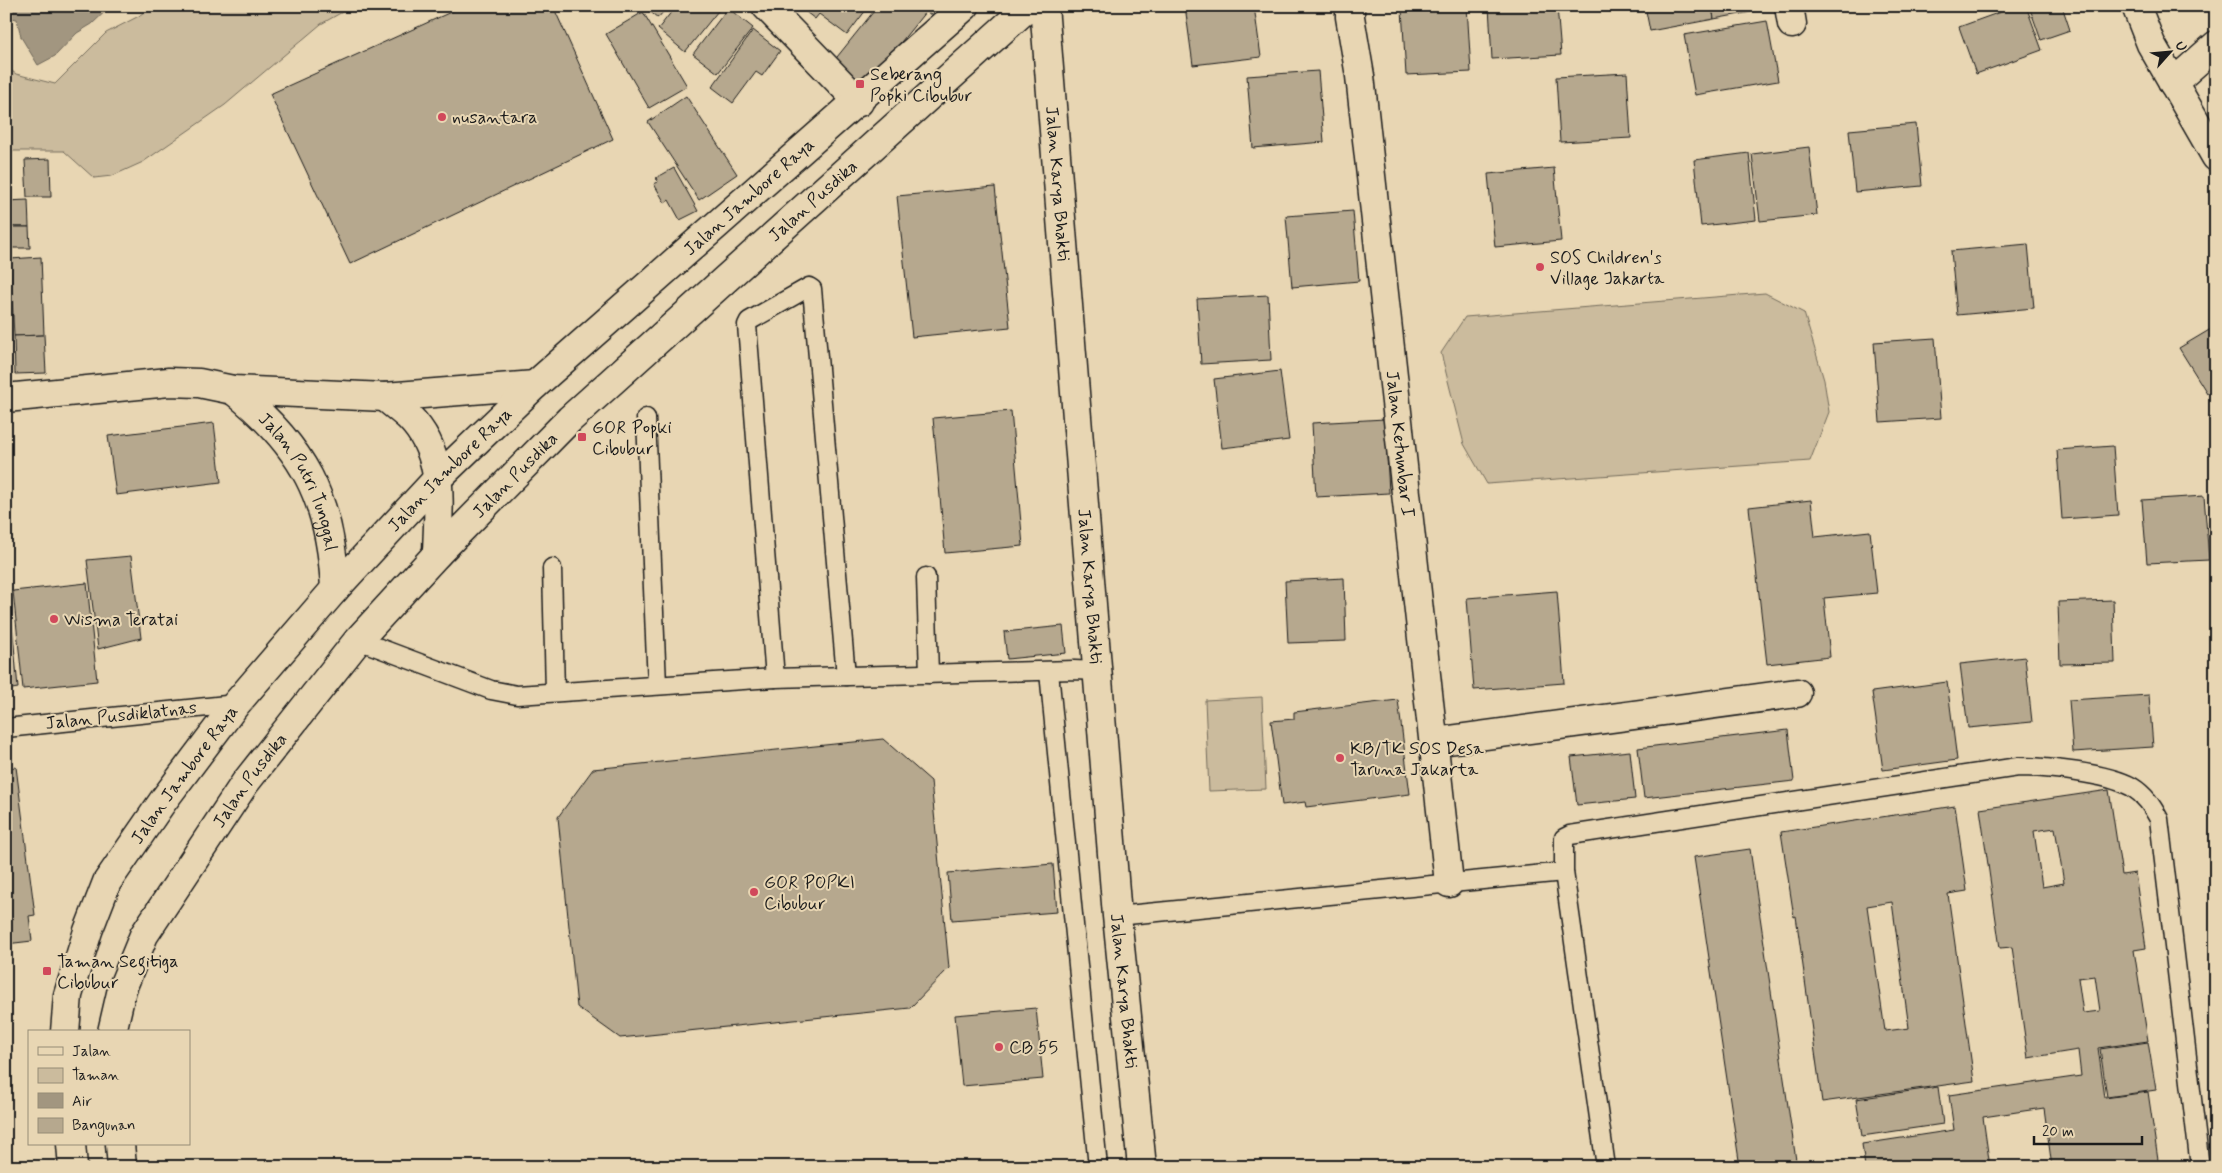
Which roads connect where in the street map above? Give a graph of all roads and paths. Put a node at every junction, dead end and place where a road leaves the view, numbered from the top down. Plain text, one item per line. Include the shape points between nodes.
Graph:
1 (766, 6) edge
2 (966, 6) edge
3 (1029, 6) edge
4 (1044, 6) edge
5 (1350, 6) edge
6 (2136, 6) edge
7 (2216, 46) edge
8 (2174, 83) junction
9 (859, 102) junction
10 (2216, 157) edge
11 (535, 385) junction
12 (233, 390) junction
13 (385, 397) junction
14 (6, 398) edge
15 (646, 418) dead end
16 (439, 477) junction
17 (437, 554) junction
18 (552, 568) dead end
19 (926, 577) dead end
20 (335, 589) junction
21 (358, 640) junction
22 (1099, 671) junction
23 (1049, 672) junction
24 (928, 674) junction
25 (846, 676) junction
26 (775, 678) junction
27 (657, 685) junction
28 (555, 692) junction
29 (1797, 693) dead end
30 (236, 704) junction
31 (6, 728) edge
32 (1434, 742) junction
33 (1564, 872) junction
34 (1449, 884) junction
35 (1117, 916) junction
36 (65, 1030) edge
37 (112, 1030) edge
38 (71, 1146) edge
39 (120, 1146) edge
40 (73, 1167) edge
41 (122, 1167) edge
42 (1098, 1167) edge
43 (1142, 1167) edge
44 (1606, 1167) edge
45 (2200, 1167) edge

1 - 9 street
2 - 9 street, Jalan Jambore Raya
3 - 17 street, Jalan Pusdika via 570,419
4 - 22 street, Jalan Karya Bhakti
5 - 32 street, Jalan Ketumbar I
6 - 8 street via 2151,44
7 - 8 street
8 - 10 street
9 - 11 street, Jalan Jambore Raya
11 - 13 street, Jalan Putri Tunggal
11 - 16 street, Jalan Jambore Raya
12 - 13 street, Jalan Putri Tunggal
12 - 14 street, Jalan Putri Tunggal via 199,383 169,382
12 - 20 street, Jalan Putri Tunggal via 264,416 302,462 328,524 334,556
13 - 16 street via 409,417 424,438
15 - 27 lane
16 - 17 street
16 - 20 street, Jalan Jambore Raya
17 - 21 street, Jalan Pusdika
18 - 28 lane
19 - 24 lane
20 - 30 street, Jalan Jambore Raya
21 - 28 lane via 491,690 517,695
21 - 37 street, Jalan Pusdika via 245,783 144,935 122,989
22 - 23 lane
22 - 35 street, Jalan Karya Bhakti
23 - 24 lane
23 - 42 lane
24 - 25 lane
25 - 26 lane
25 - 26 lane via 812,289 809,287 750,320 747,325
26 - 27 lane
27 - 28 lane
29 - 32 street
30 - 31 lane, Jalan Pusdiklatnas
30 - 36 street, Jalan Jambore Raya via 107,882 68,995
32 - 34 street, Jalan Ketumbar I
33 - 34 lane
33 - 44 lane
33 - 45 lane via 1563,844 1564,838 1570,835 2018,767 2116,780 2132,787 2151,804 2162,833
34 - 35 lane
35 - 43 street, Jalan Karya Bhakti
38 - 40 street
39 - 41 street

